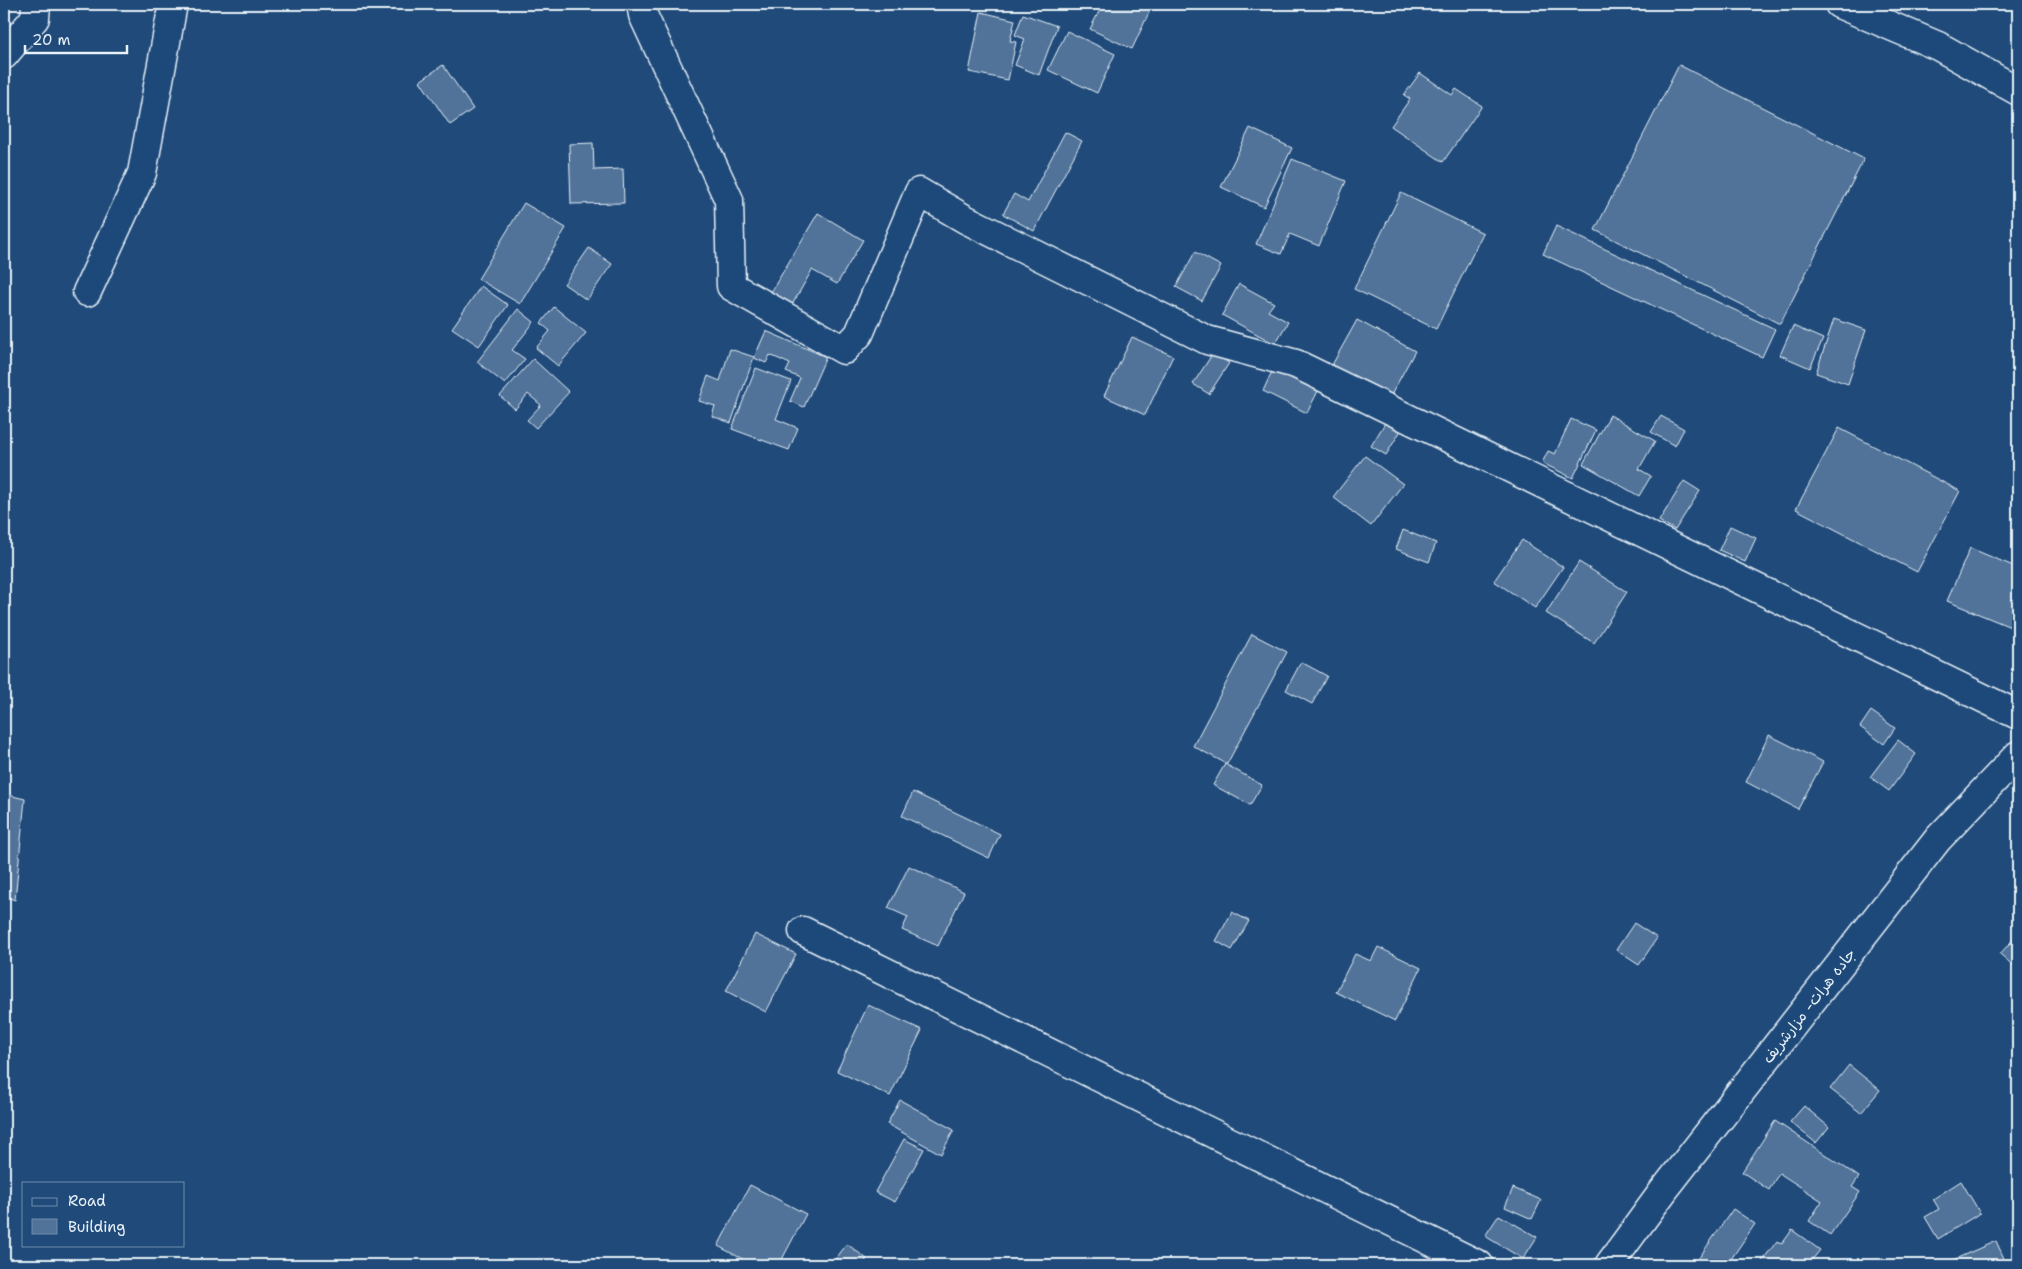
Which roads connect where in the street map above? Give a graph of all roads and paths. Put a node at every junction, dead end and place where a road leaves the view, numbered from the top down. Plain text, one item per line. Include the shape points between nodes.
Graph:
1 (36, 4) edge
2 (173, 4) edge
3 (641, 4) edge
4 (1839, 4) edge
5 (4, 56) edge
6 (2018, 91) edge
7 (87, 292) dead end
8 (2018, 714) edge
9 (2018, 755) edge
10 (803, 932) dead end
11 (1478, 1265) edge
12 (1609, 1265) edge

1 - 5 main road via 35,18
2 - 7 main road via 142,173
3 - 8 main road via 729,200 732,286 844,350 859,334 919,192 965,219 1207,340 1296,364
4 - 6 main road via 1938,46
9 - 12 main road, جاده هرات- مزارشریف via 1938,839
10 - 11 main road

